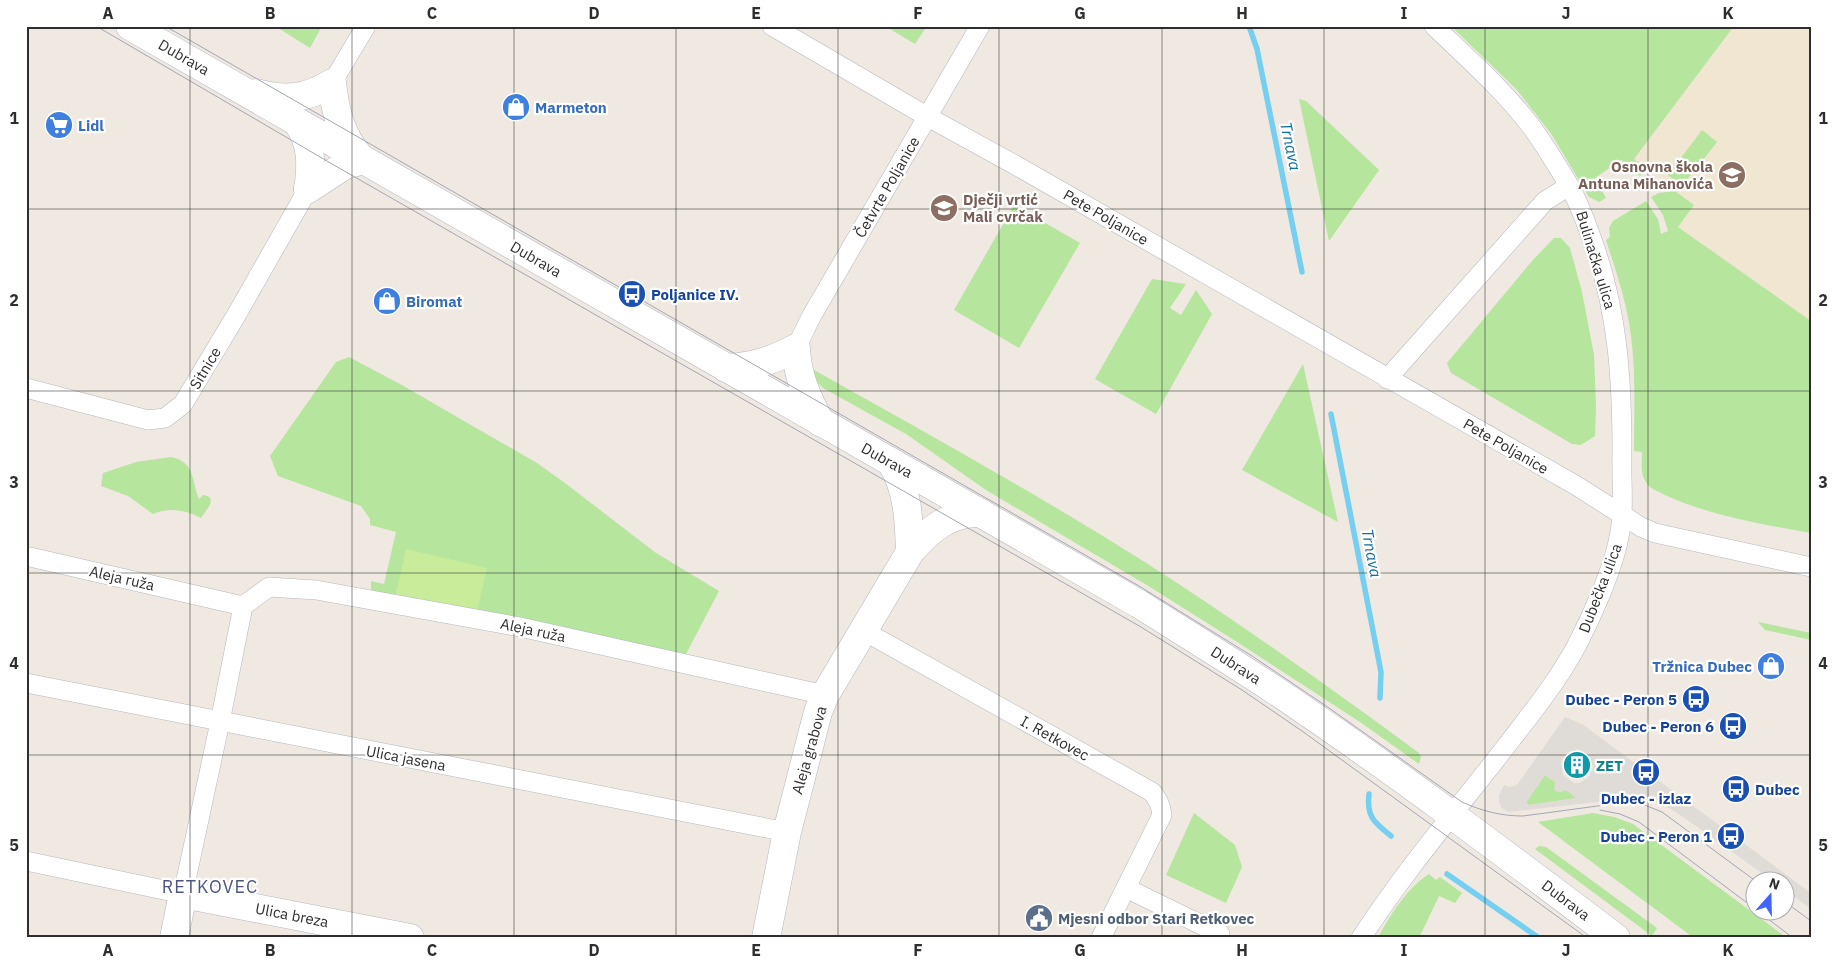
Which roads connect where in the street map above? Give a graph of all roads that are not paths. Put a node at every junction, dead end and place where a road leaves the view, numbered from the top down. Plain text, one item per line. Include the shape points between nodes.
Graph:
1 (130, 26) edge
2 (366, 26) edge
3 (772, 26) edge
4 (980, 26) edge
5 (1434, 26) edge
6 (332, 83) junction
7 (238, 88) junction
8 (928, 118) junction
9 (298, 122) junction
10 (364, 160) junction
11 (1569, 186) junction
12 (308, 189) junction
13 (796, 348) junction
14 (726, 368) junction
15 (1387, 379) junction
16 (26, 388) edge
17 (820, 422) junction
18 (891, 462) junction
19 (981, 513) junction
20 (1622, 515) junction
21 (910, 552) junction
22 (30, 557) dead end
23 (1811, 567) edge
24 (243, 606) junction
25 (864, 631) junction
26 (26, 683) edge
27 (825, 695) junction
28 (220, 722) junction
29 (1452, 815) junction
30 (787, 832) junction
31 (26, 861) edge
32 (1126, 888) junction
33 (183, 894) junction
34 (174, 938) edge
35 (410, 938) edge
36 (766, 938) edge
37 (1102, 938) edge
38 (1218, 938) edge
39 (1361, 938) edge
40 (1616, 938) edge

1 - 7 main road, Dubrava
2 - 6 street
3 - 8 street, Pete Poljanice
4 - 8 street, Četvrte Poljanice
5 - 11 street, Bulinačka ulica via 1492,81 1532,128
6 - 7 main road via 319,91 290,98 276,98
6 - 10 main road via 342,128 351,146
7 - 9 main road, Dubrava
8 - 13 street, Četvrte Poljanice
8 - 15 street, Pete Poljanice
9 - 10 main road, Dubrava
9 - 12 main road via 309,150 311,173
10 - 12 main road via 345,165
10 - 14 main road, Dubrava
11 - 15 street via 1545,200
11 - 20 street, Bulinačka ulica via 1598,256 1616,333 1623,414
12 - 16 street, Sitnice via 183,404 165,418 148,420
13 - 14 main road via 756,365
13 - 17 main road via 796,362 806,394
14 - 17 main road, Dubrava
15 - 20 street, Pete Poljanice via 1577,486
17 - 18 main road, Dubrava
18 - 19 main road, Dubrava
18 - 21 main road via 901,480 907,505
19 - 21 main road, Aleja grabova via 961,514 939,524
19 - 29 main road, Dubrava via 1232,662
20 - 23 street via 1668,537
20 - 29 street, Dubečka ulica via 1611,564 1576,646 1536,707
21 - 25 main road, Aleja grabova
22 - 24 street, Aleja ruža
24 - 27 street, Aleja ruža via 269,588 316,590 520,627
24 - 28 street
25 - 27 main road, Aleja grabova
25 - 32 street, I. Retkovec via 1152,792 1162,807 1162,815
26 - 28 street, Ulica jasena
27 - 30 main road, Aleja grabova
28 - 30 street, Ulica jasena
28 - 33 street
29 - 39 street, Dubečka ulica
29 - 40 main road, Dubrava
30 - 36 main road, Aleja grabova
31 - 33 street, Ulica breza
32 - 37 street, I. Retkovec
32 - 38 street via 1220,934
33 - 34 main road
33 - 35 main road, Ulica breza

